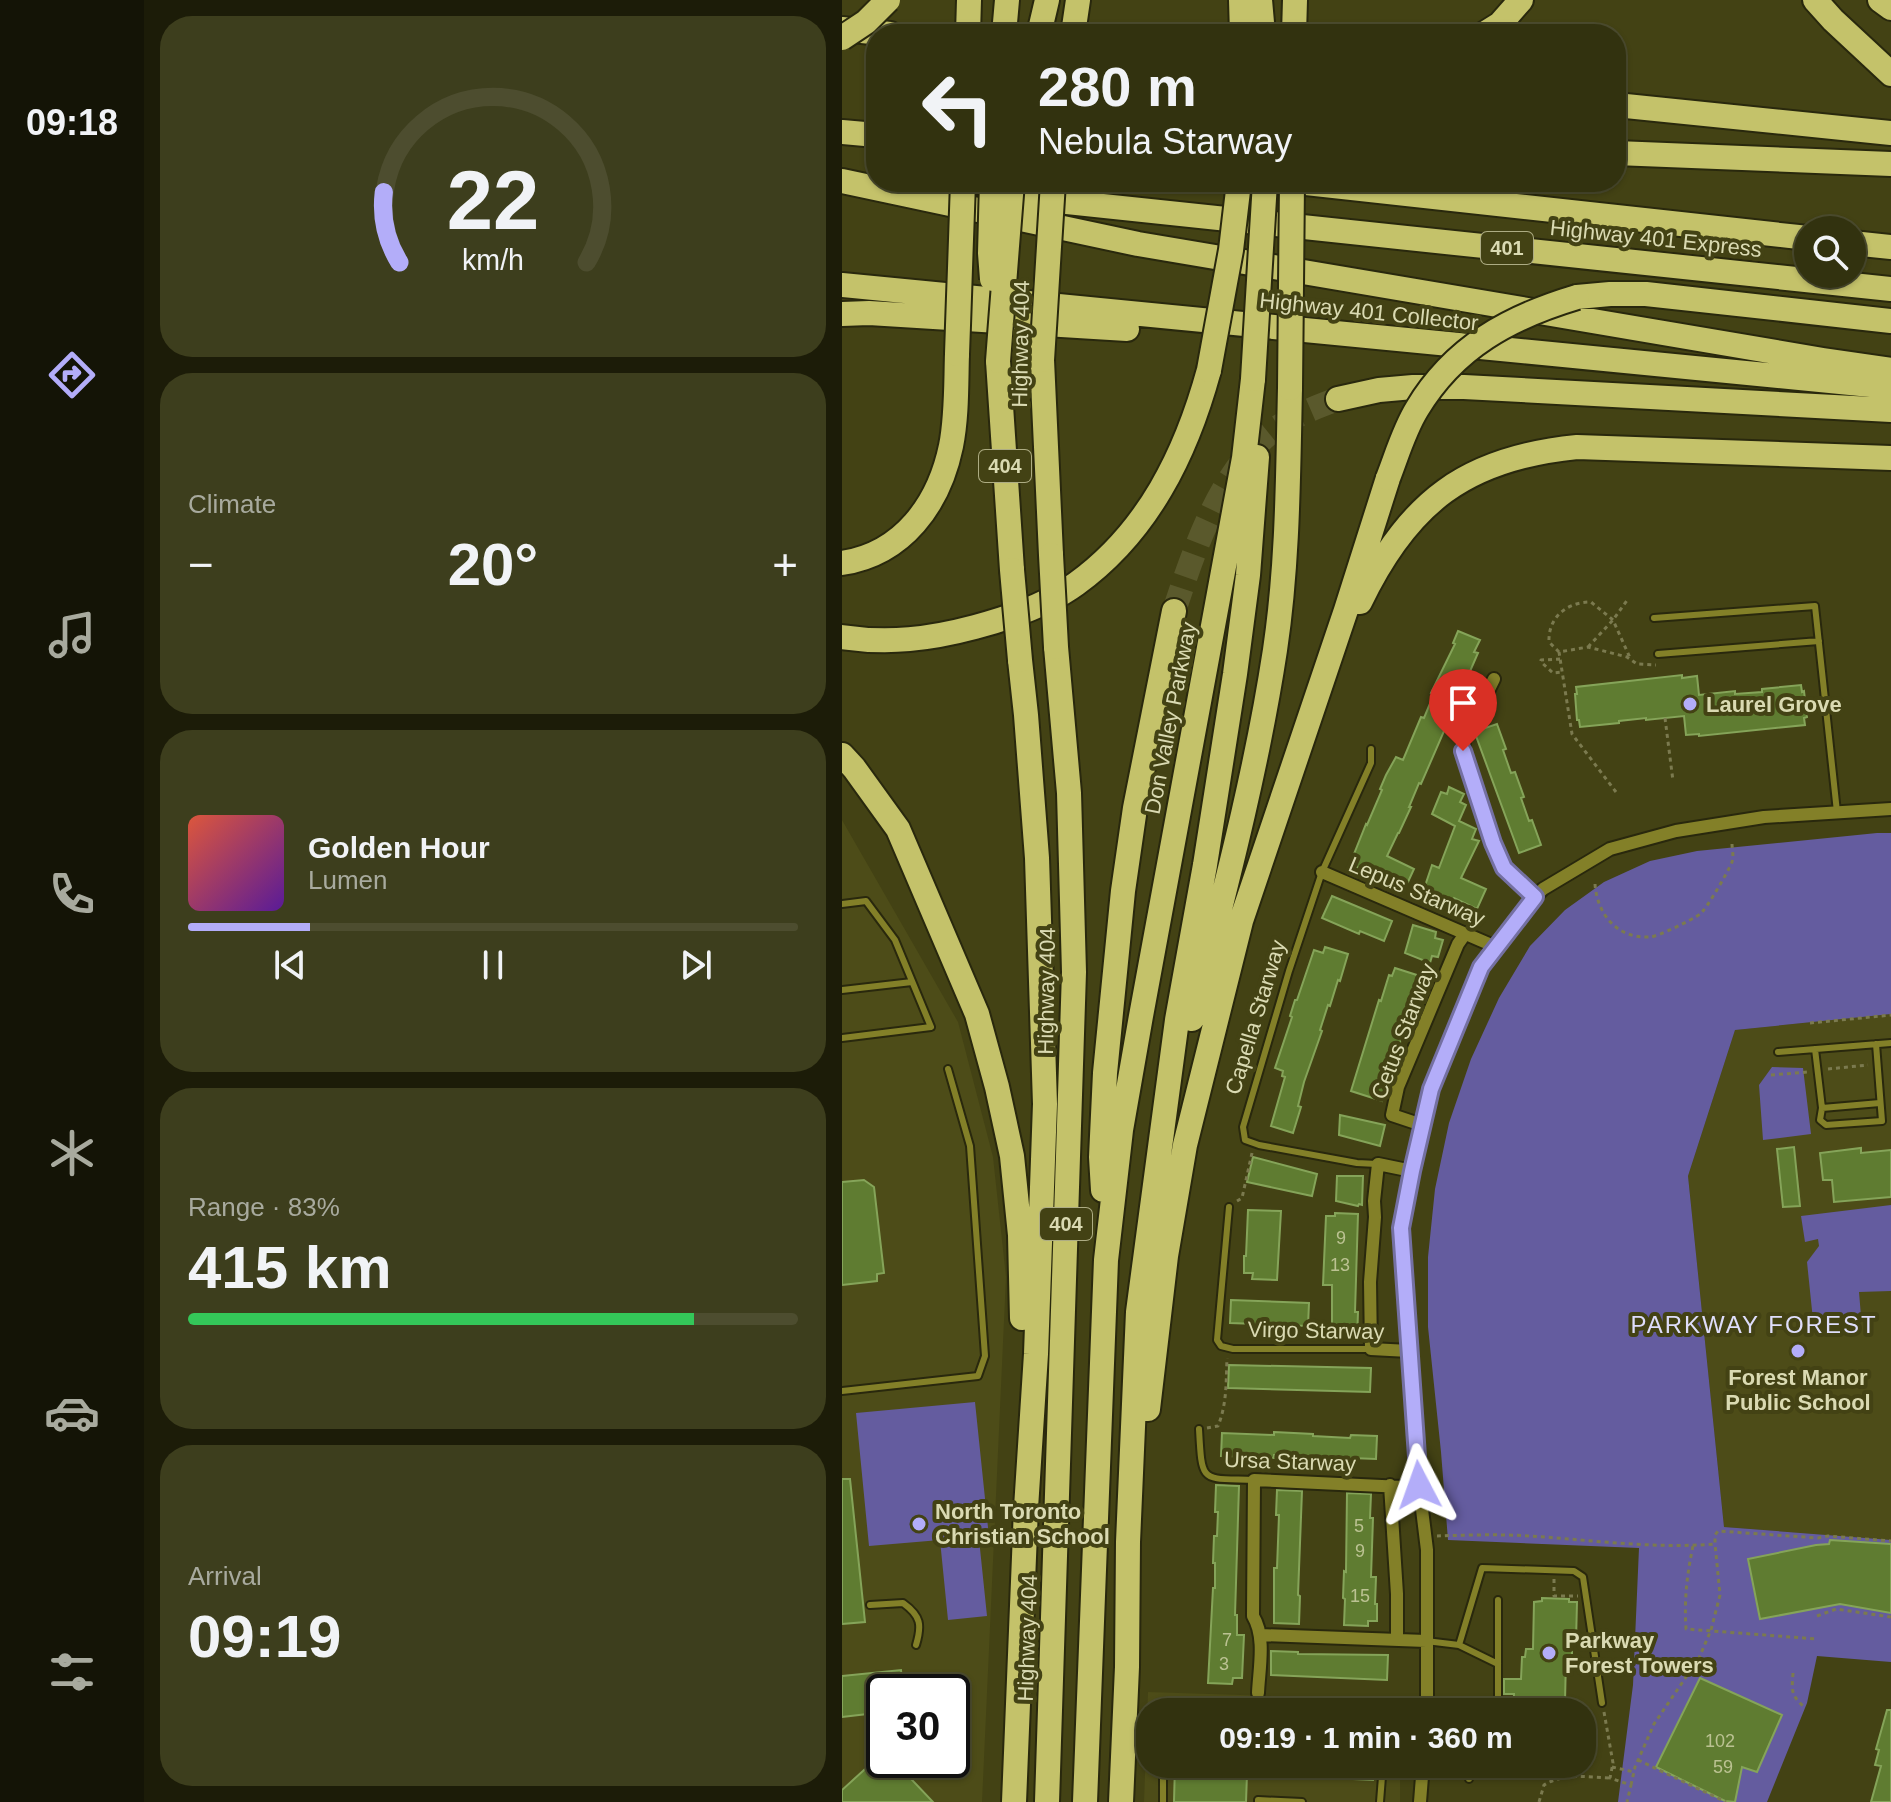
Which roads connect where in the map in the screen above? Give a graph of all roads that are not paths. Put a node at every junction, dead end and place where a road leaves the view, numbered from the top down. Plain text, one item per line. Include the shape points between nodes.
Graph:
1 (888, 0) edge
2 (969, 0) edge
3 (1007, 0) edge
4 (1047, 0) edge
5 (1295, 0) edge
6 (1521, 0) edge
7 (1804, 0) edge
8 (1815, 0) edge
9 (1880, 0) edge
10 (1078, 2) edge
11 (1251, 3) edge
12 (1891, 8) edge
13 (1833, 20) junction
14 (968, 24) edge
15 (1005, 24) edge
16 (1041, 24) edge
17 (1075, 24) edge
18 (1245, 24) edge
19 (1259, 24) edge
20 (1294, 24) edge
21 (1500, 24) edge
22 (842, 29) edge
23 (866, 32) edge
24 (842, 38) edge
25 (1891, 74) edge
26 (1626, 106) edge
27 (842, 124) edge
28 (866, 125) edge
29 (842, 132) edge
30 (1891, 133) edge
31 (866, 134) edge
32 (1626, 153) edge
33 (1891, 164) edge
34 (842, 180) edge
35 (866, 182) edge
36 (866, 185) edge
37 (898, 192) edge
38 (963, 192) edge
39 (967, 192) edge
40 (992, 192) edge
41 (1011, 192) edge
42 (1052, 192) edge
43 (1238, 192) edge
44 (1264, 192) edge
45 (1295, 192) edge
46 (1387, 192) edge
47 (1794, 236) edge
48 (1866, 244) edge
49 (1891, 247) edge
50 (842, 285) edge
51 (1891, 289) edge
52 (842, 314) edge
53 (1891, 321) edge
54 (1346, 335) junction
55 (998, 361) junction
56 (1891, 370) edge
57 (1253, 379) junction
58 (1891, 387) edge
59 (1338, 399) tunnel mouth
60 (1891, 410) edge
61 (1891, 458) edge
62 (842, 563) edge
63 (1174, 611) tunnel mouth
64 (1654, 618) dead end
65 (842, 623) edge
66 (958, 632) junction
67 (842, 637) edge
68 (1819, 641) junction
69 (1658, 654) road end
70 (1494, 679) dead end
71 (1315, 702) junction
72 (1371, 749) dead end
73 (842, 755) edge
74 (842, 779) edge
75 (1891, 809) edge
76 (1837, 812) junction
77 (1322, 872) junction
78 (1535, 897) junction
79 (842, 904) edge
80 (940, 925) junction
81 (1465, 934) junction
82 (1496, 947) junction
83 (912, 982) junction
84 (842, 990) edge
85 (842, 1038) edge
86 (1891, 1043) edge
87 (1876, 1044) junction
88 (1815, 1049) junction
89 (1778, 1052) dead end
90 (948, 1069) dead end
91 (1880, 1103) junction
92 (1822, 1108) junction
93 (1422, 1125) junction
94 (1160, 1146) junction
95 (1378, 1164) junction
96 (1412, 1171) junction
97 (1229, 1207) road end
98 (1106, 1260) junction
99 (1371, 1349) junction
100 (1409, 1351) junction
101 (842, 1391) edge
102 (1199, 1429) road end
103 (1254, 1480) junction
104 (1390, 1485) junction
105 (1419, 1485) junction
106 (1026, 1508) junction
107 (1498, 1600) dead end
108 (870, 1605) dead end
109 (1260, 1635) junction
110 (1397, 1640) junction
111 (1426, 1641) junction
112 (916, 1645) dead end
113 (1459, 1645) junction
114 (1498, 1664) junction
115 (1127, 1667) junction
116 (1258, 1693) dead end
117 (1427, 1698) edge
118 (1498, 1698) edge
119 (1602, 1703) road end
120 (1163, 1778) edge
121 (1382, 1778) edge
122 (1422, 1778) edge
123 (1085, 1798) edge
124 (1014, 1802) edge
125 (1047, 1802) edge
126 (1121, 1802) edge
127 (1163, 1802) edge
128 (1258, 1802) edge
129 (1302, 1802) edge
130 (1380, 1802) edge
131 (1420, 1802) edge

1 - 24 highway, bridge
2 - 14 highway
3 - 15 highway
4 - 16 highway
5 - 20 highway
6 - 21 highway
7 - 13 highway
8 - 13 highway
9 - 12 highway
10 - 17 highway
11 - 18 highway
11 - 19 highway
13 - 25 highway
22 - 23 highway
26 - 30 highway
27 - 28 highway
29 - 31 highway
32 - 33 highway
34 - 35 highway, Highway 401 Express / 401
34 - 36 highway
37 - 56 highway via 1138,244
38 - 62 highway, bridge via 955,416 945,472 911,528 880,552
39 - 51 highway, Highway 401 Express / 401
40 - 55 highway, bridge
41 - 55 highway, bridge
42 - 125 highway, Highway 404 / 404, bridge via 1042,360 1069,793 1074,972
43 - 66 highway, bridge via 1209,370 1197,414 1159,492 1136,527 1074,586 995,622
44 - 57 highway, Don Valley Parkway, bridge
45 - 94 highway, bridge via 1285,562 1275,647 1246,802
46 - 47 highway, Highway 401 Express / 401
48 - 49 highway
50 - 54 highway, Highway 401 Collector
52 - 54 highway
53 - 71 highway, bridge via 1610,294 1543,307 1483,338 1439,378 1416,409
54 - 58 highway, Highway 401 Collector
55 - 106 highway, Highway 404 / 404, bridge via 1037,858 1045,1104
57 - 94 highway via 1258,461 1248,575
57 - 98 highway, Don Valley Parkway via 1244,458 1121,1130
59 - 60 highway via 1391,389 1464,387
61 - 71 highway via 1577,447 1488,467 1441,494 1391,545
63 - 98 highway via 1123,891 1101,1157
64 - 68 lane via 1815,606
65 - 66 highway via 913,633
66 - 67 highway via 890,642
68 - 69 lane
68 - 76 lane
70 - 78 street via 1463,751 1504,868
71 - 115 highway via 1241,921 1185,1145 1148,1411
72 - 77 lane, Capella Starway via 1371,763
73 - 80 highway via 898,829
74 - 80 highway via 910,871
75 - 76 street
76 - 78 street via 1676,831 1610,849
77 - 81 street, Lepus Starway
77 - 95 lane, Capella Starway via 1243,1127 1245,1140
78 - 82 street
79 - 83 lane via 866,901 895,940
80 - 106 highway via 977,1014 1012,1156 1020,1235
81 - 82 street, Lepus Starway
81 - 93 street, Cetus Starway via 1398,1087 1392,1115
82 - 93 street via 1481,967 1431,1089
83 - 84 lane
83 - 85 lane via 931,1027
86 - 87 lane
87 - 88 lane
87 - 91 lane
88 - 89 lane
88 - 92 lane
90 - 101 lane via 970,1146 985,1356 978,1376
91 - 92 lane
91 - 92 lane via 1882,1121 1826,1125 1820,1120
93 - 96 street
94 - 115 highway via 1138,1312
95 - 96 street, Capella Starway
95 - 99 street
96 - 100 street via 1401,1228
97 - 99 lane, Virgo Starway via 1217,1340 1221,1346
98 - 123 highway
99 - 100 street, Virgo Starway
100 - 105 street
102 - 103 lane, Ursa Starway via 1205,1474 1212,1479
103 - 104 street, Ursa Starway
103 - 109 street via 1253,1616
104 - 105 street, Ursa Starway
104 - 110 street
105 - 111 street via 1427,1550
106 - 124 highway, Highway 404 / 404
107 - 114 lane
108 - 112 lane via 903,1603 915,1612 920,1630
109 - 110 street
109 - 116 street
110 - 111 street
111 - 113 lane
111 - 117 street
113 - 114 lane
113 - 119 lane via 1482,1568 1574,1571 1583,1577
114 - 118 lane
115 - 126 highway
120 - 127 lane
121 - 130 lane
122 - 131 street
128 - 129 lane

